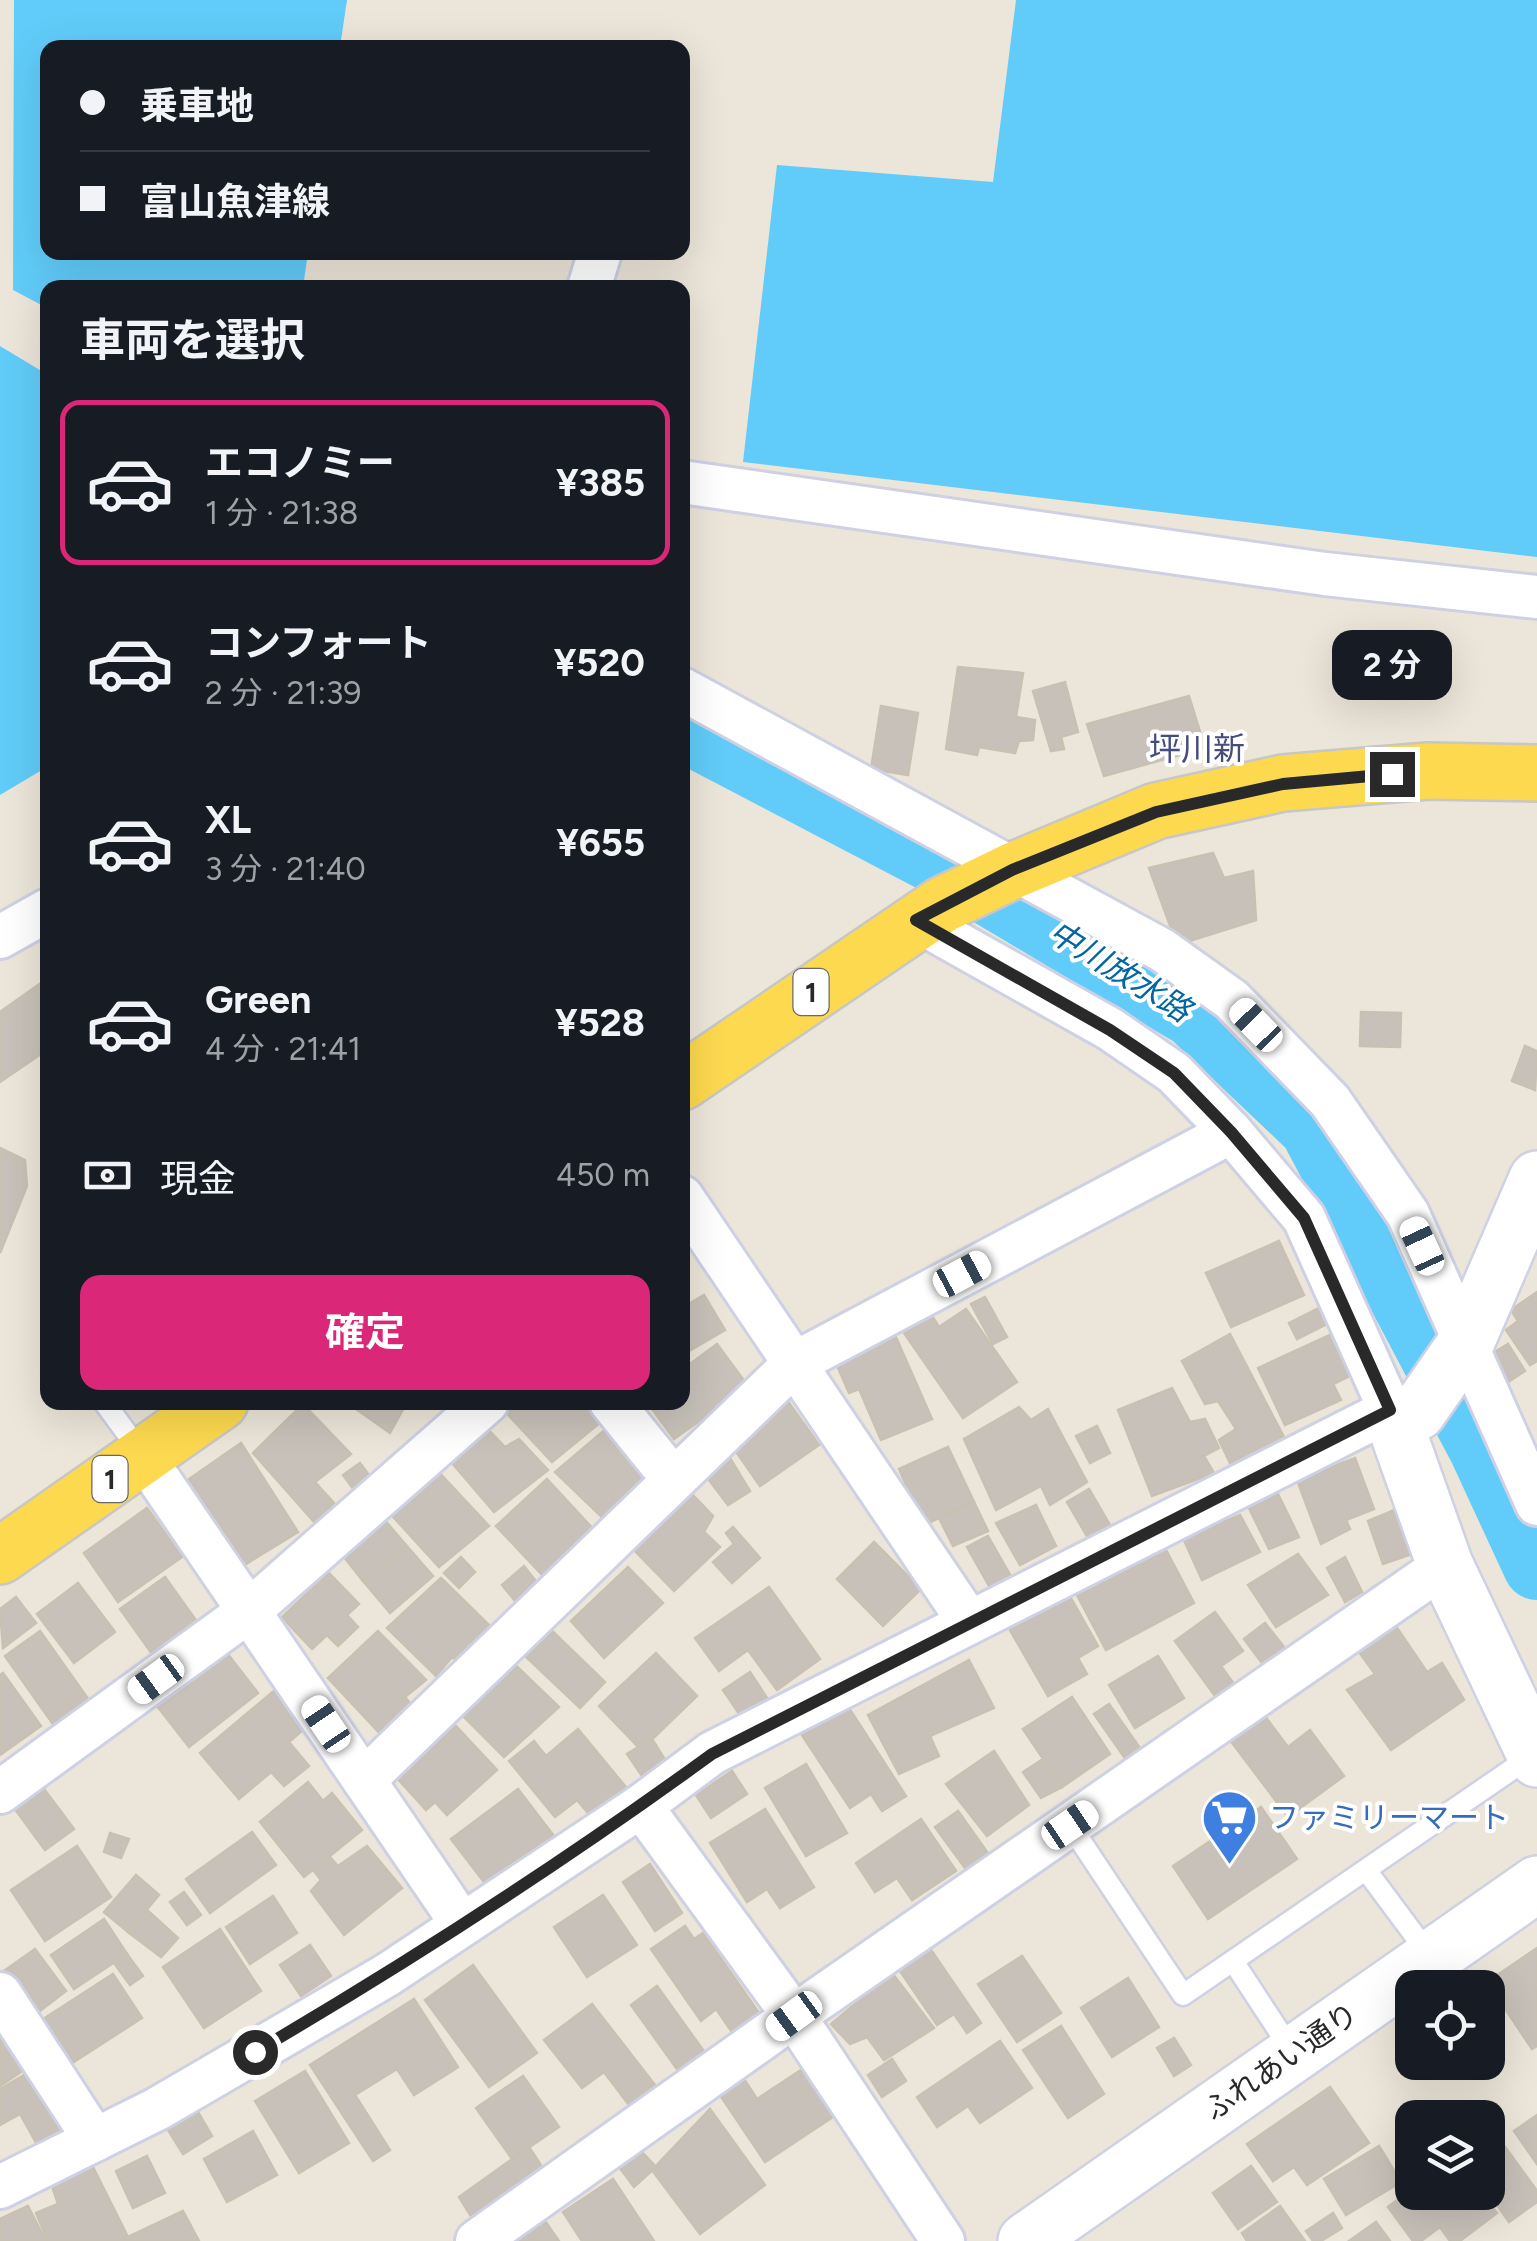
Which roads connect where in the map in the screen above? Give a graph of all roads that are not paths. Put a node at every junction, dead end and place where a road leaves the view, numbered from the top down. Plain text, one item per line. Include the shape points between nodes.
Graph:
1 (690, 483) edge
2 (1537, 597) edge
3 (690, 693) edge
4 (1537, 774) edge
5 (1007, 873) junction
6 (929, 913) junction
7 (40, 914) edge
8 (0, 937) edge
9 (690, 1077) edge
10 (1231, 1132) junction
11 (1537, 1180) edge
12 (690, 1209) edge
13 (1464, 1345) junction
14 (795, 1363) junction
15 (110, 1410) edge
16 (209, 1410) edge
17 (478, 1410) edge
18 (617, 1410) edge
19 (1404, 1422) junction
20 (143, 1456) junction
21 (674, 1480) junction
22 (1536, 1499) edge
23 (0, 1556) edge
24 (1446, 1565) junction
25 (249, 1611) junction
26 (968, 1622) junction
27 (1536, 1756) edge
28 (364, 1780) junction
29 (0, 1792) edge
30 (641, 1806) junction
31 (1070, 1825) junction
32 (1366, 1870) junction
33 (1537, 1884) edge
34 (462, 1924) junction
35 (1432, 1957) junction
36 (1233, 1961) junction
37 (0, 1994) edge
38 (794, 2016) junction
39 (1294, 2054) junction
40 (95, 2140) junction
41 (0, 2187) edge
42 (477, 2241) edge
43 (943, 2241) edge
44 (1026, 2241) edge

1 - 2 street via 1325,574
3 - 5 street
4 - 5 main road, 1 via 1428,770 1283,784 1156,812
5 - 6 main road, 1
5 - 13 street via 1162,950 1232,1000 1306,1076 1408,1214
6 - 9 main road, 1
6 - 10 street via 1174,1073
7 - 8 street
10 - 14 street
10 - 19 street via 1304,1218
11 - 13 street
12 - 14 street
13 - 19 street
13 - 22 street
14 - 21 street
14 - 26 street
15 - 20 lane
16 - 20 main road, 1
17 - 25 street
18 - 21 street
19 - 24 street
19 - 26 street
20 - 23 main road, 1
20 - 25 street
21 - 28 street
24 - 27 street
24 - 31 street
25 - 28 street
25 - 29 street
26 - 30 street via 712,1754
27 - 32 lane
28 - 34 street
30 - 34 street
30 - 38 street
31 - 36 lane via 1183,1995
31 - 38 street
32 - 35 lane
32 - 36 lane
33 - 35 street, ふれあい通り
34 - 40 street via 387,1976
35 - 39 street, ふれあい通り
36 - 39 lane
37 - 40 street
38 - 42 street
38 - 43 street
39 - 44 street, ふれあい通り
40 - 41 street

